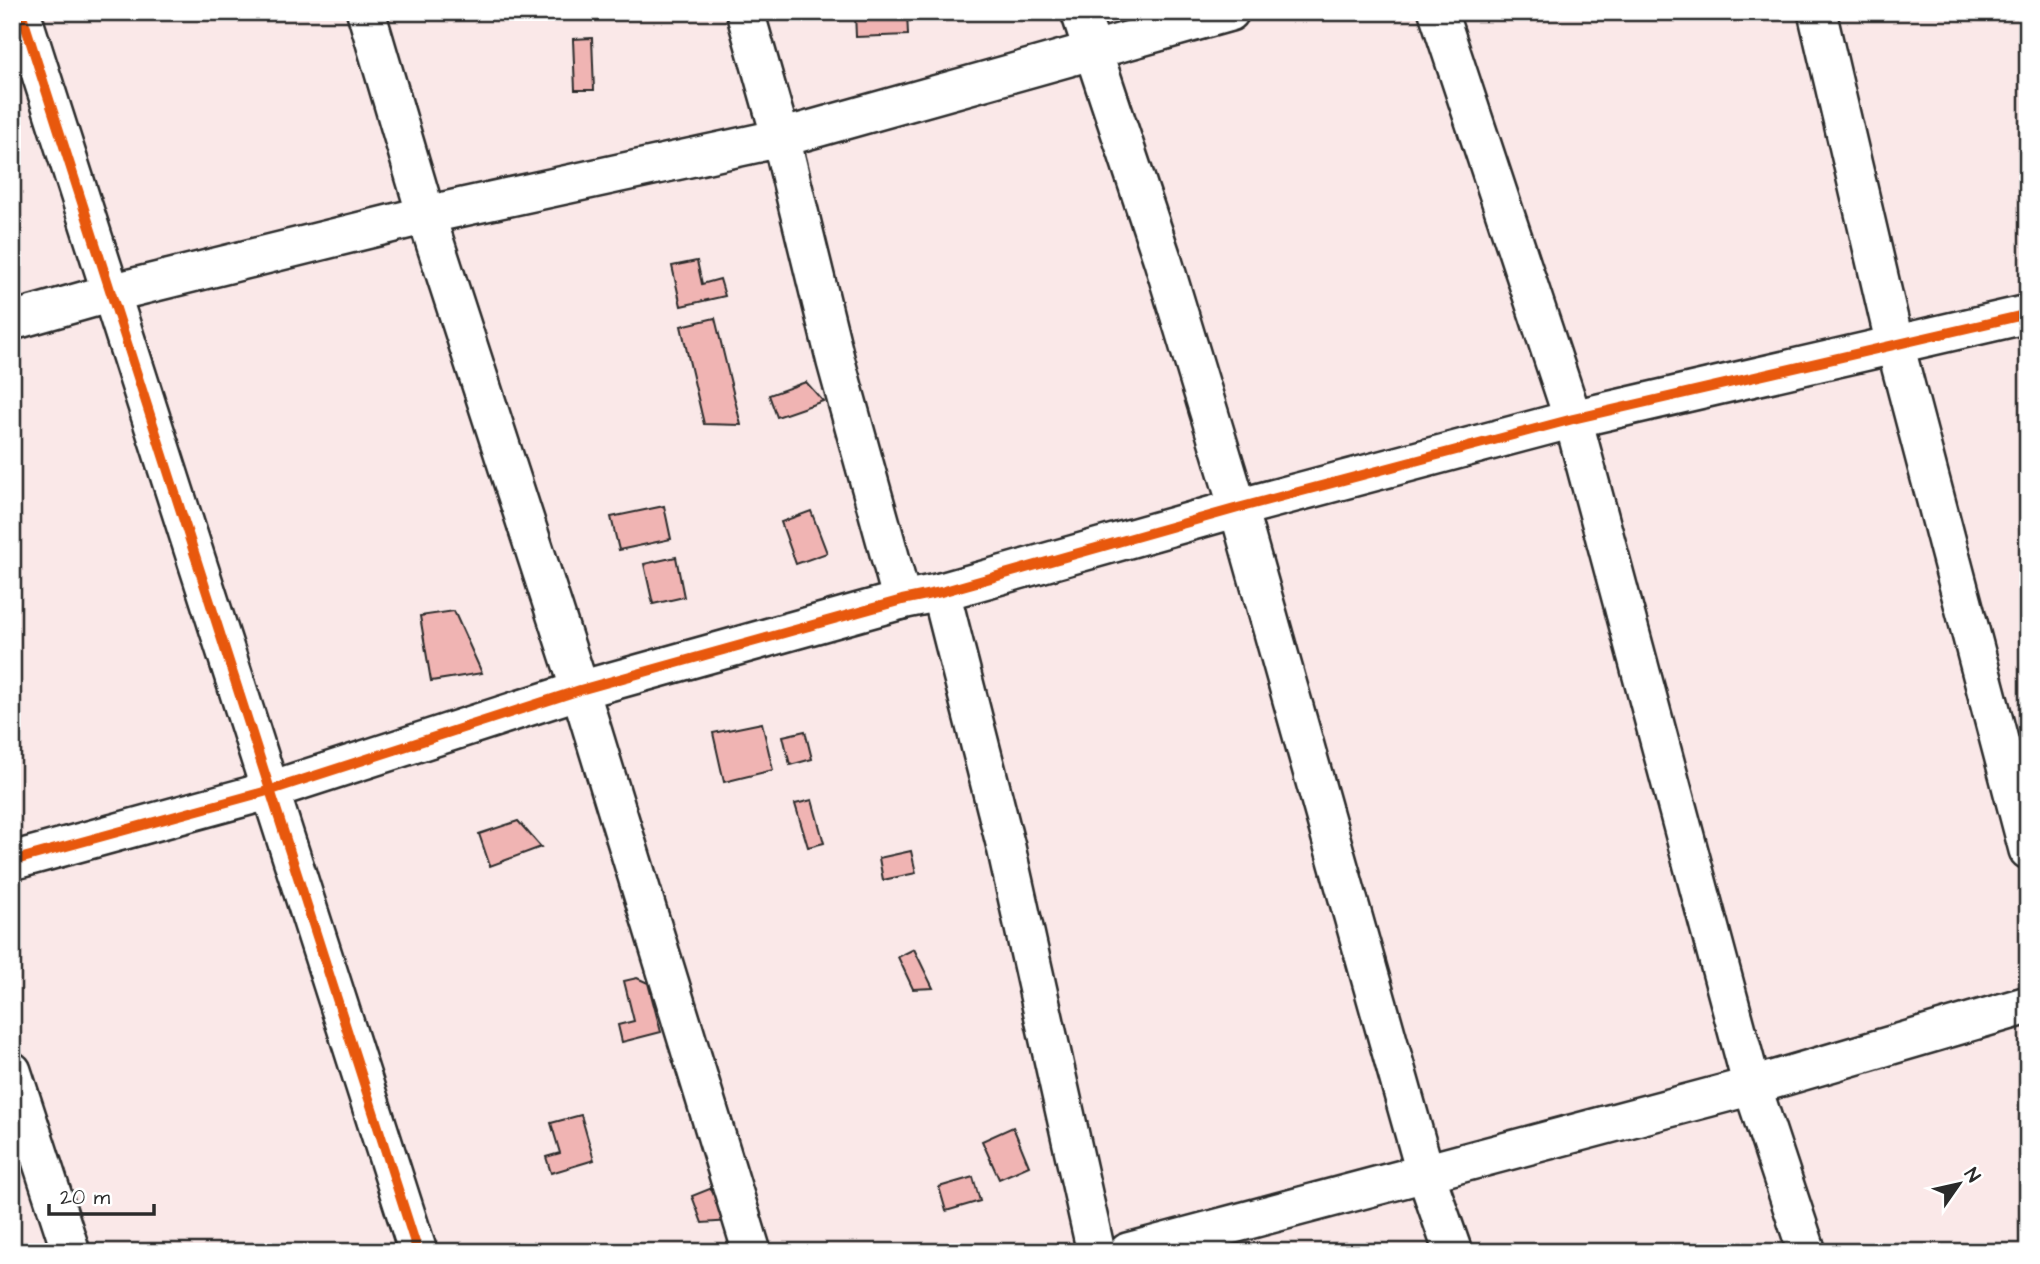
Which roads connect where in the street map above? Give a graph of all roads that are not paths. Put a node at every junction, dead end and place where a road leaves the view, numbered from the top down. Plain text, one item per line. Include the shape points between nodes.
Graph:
1 (21, 12) edge
2 (366, 12) edge
3 (745, 12) edge
4 (1080, 12) edge
5 (1230, 12) edge
6 (1438, 12) edge
7 (1817, 12) edge
8 (1093, 52) junction
9 (781, 138) junction
10 (425, 215) junction
11 (111, 293) junction
12 (2028, 314) edge
13 (12, 321) edge
14 (1895, 345) junction
15 (1573, 419) junction
16 (1238, 508) junction
17 (941, 592) junction
18 (902, 600) junction
19 (580, 690) junction
20 (271, 790) junction
21 (2028, 850) edge
22 (12, 861) edge
23 (2028, 1005) edge
24 (12, 1071) edge
25 (1752, 1086) junction
26 (1425, 1172) junction
27 (71, 1252) edge
28 (418, 1252) edge
29 (752, 1252) edge
30 (1096, 1252) edge
31 (1128, 1252) edge
32 (1453, 1252) edge
33 (1807, 1252) edge

1 - 11 street
2 - 10 street
3 - 9 street
4 - 8 street
5 - 8 street
6 - 15 street
7 - 14 street
8 - 9 street
8 - 16 street
9 - 10 street
9 - 18 street via 836,362
10 - 11 street
10 - 19 street
11 - 13 street
11 - 20 street
12 - 14 street
14 - 15 street
14 - 21 street
15 - 16 street
15 - 25 street
16 - 17 street
16 - 26 street
17 - 18 street
17 - 30 street via 1006,847
18 - 19 street
19 - 20 street
19 - 29 street
20 - 22 street
20 - 28 street
23 - 25 street
24 - 27 street
25 - 26 street
25 - 33 street
26 - 31 street
26 - 32 street

